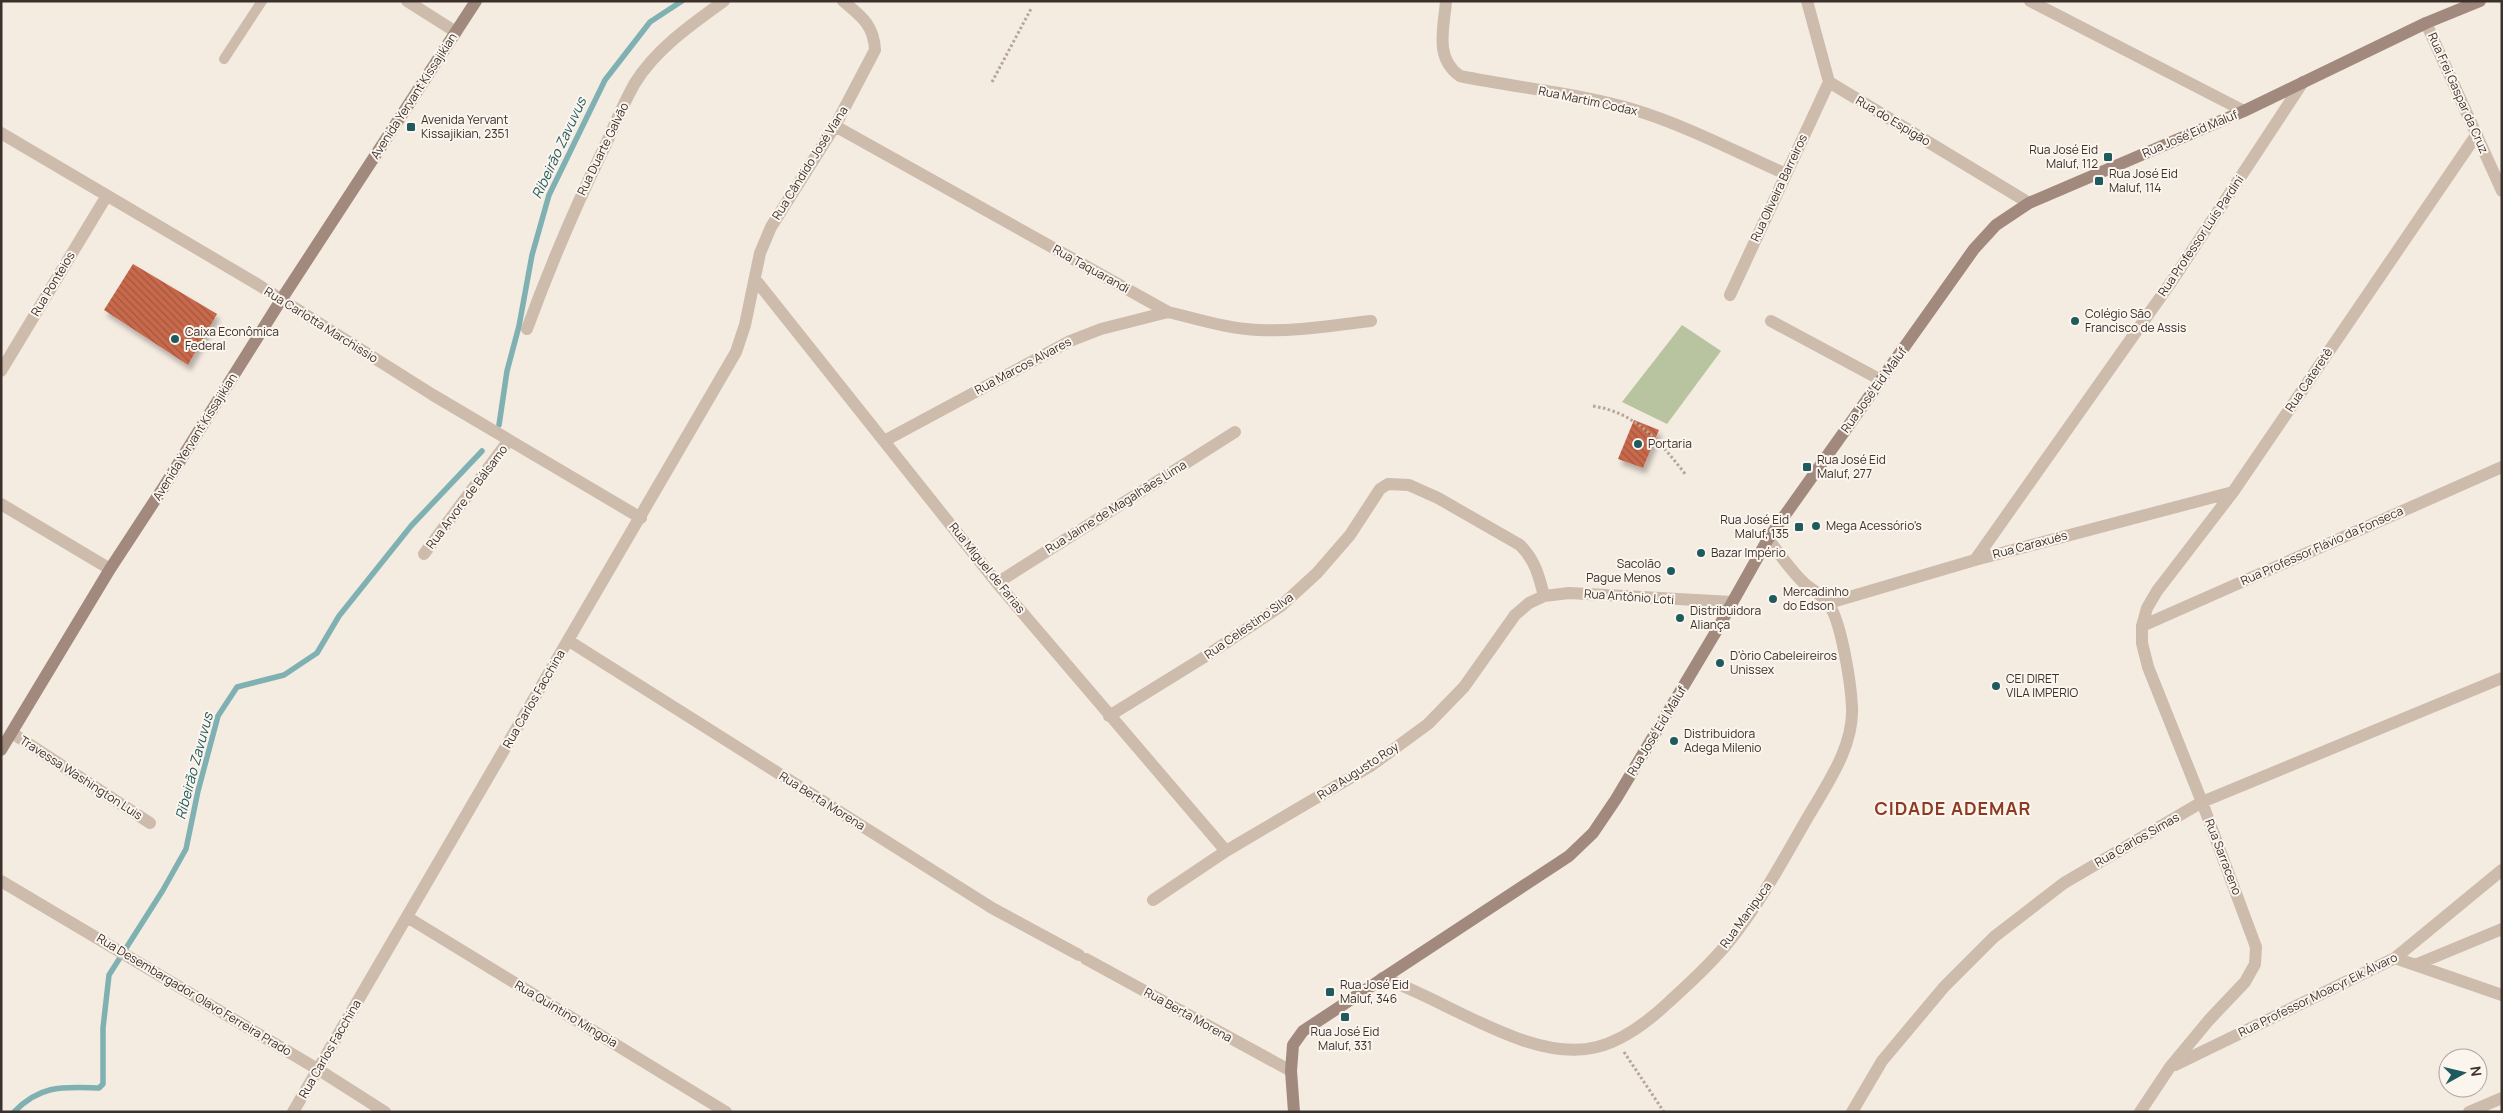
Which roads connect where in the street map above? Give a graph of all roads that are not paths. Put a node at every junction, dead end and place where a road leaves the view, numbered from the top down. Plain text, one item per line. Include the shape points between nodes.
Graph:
1 (262, 1) edge
2 (407, 1) edge
3 (476, 1) edge
4 (724, 1) edge
5 (843, 1) edge
6 (1446, 1) edge
7 (1807, 1) edge
8 (2030, 1) edge
9 (2448, 1) edge
10 (2480, 1) edge
11 (2460, 8) junction
12 (2426, 23) junction
13 (456, 32) junction
14 (224, 58) dead end
15 (1829, 82) junction
16 (2303, 82) junction
17 (2244, 111) junction
18 (835, 126) junction
19 (1, 133) edge
20 (2477, 134) junction
21 (1786, 174) junction
22 (2502, 191) edge
23 (106, 197) junction
24 (2029, 203) junction
25 (755, 279) junction
26 (1730, 294) dead end
27 (281, 300) junction
28 (1168, 312) junction
29 (1371, 321) dead end
30 (1771, 321) dead end
31 (527, 329) dead end
32 (1, 371) edge
33 (1881, 380) junction
34 (1235, 432) dead end
35 (509, 440) junction
36 (886, 440) junction
37 (2502, 468) edge
38 (2233, 492) junction
39 (1, 504) edge
40 (641, 518) junction
41 (1768, 539) junction
42 (424, 554) dead end
43 (1975, 560) junction
44 (110, 569) junction
45 (997, 582) junction
46 (1544, 596) junction
47 (1529, 602) joint
48 (1732, 602) junction
49 (1828, 603) junction
50 (2142, 626) junction
51 (569, 641) junction
52 (2502, 678) edge
53 (1109, 716) junction
54 (12, 733) junction
55 (1, 750) edge
56 (2202, 802) junction
57 (150, 823) dead end
58 (1226, 851) junction
59 (2502, 870) edge
60 (1, 881) edge
61 (1153, 900) dead end
62 (407, 917) junction
63 (2502, 929) edge
64 (2395, 958) junction
65 (2415, 965) junction
66 (1382, 978) junction
67 (2502, 995) edge
68 (2170, 1067) junction
69 (319, 1070) junction
70 (1291, 1071) junction
71 (2502, 1098) edge
72 (2481, 1109) edge
73 (293, 1112) edge
74 (385, 1112) edge
75 (726, 1112) edge
76 (1294, 1112) edge
77 (1852, 1112) edge
78 (2140, 1112) edge
79 (2469, 1112) edge

1 - 14 lane
2 - 13 street
3 - 13 street, Avenida Yervant Kissajikian
4 - 31 street, Rua Duarte Galvão via 660,52 636,82 572,214
5 - 18 street, Rua Cândido José Viana via 865,19 875,38 875,50
6 - 21 street, Rua Martim Codax via 1442,54 1446,64 1460,76 1635,110
7 - 15 street
8 - 17 street
9 - 11 street
10 - 11 street, Rua José Eid Maluf
11 - 12 street, Rua José Eid Maluf
12 - 16 street, Rua José Eid Maluf
12 - 20 street, Rua Frei Gaspar da Cruz
13 - 27 street, Avenida Yervant Kissajikian
15 - 21 street, Rua Oliveira Barreiros
15 - 24 street, Rua do Espigão
16 - 17 street, Rua José Eid Maluf
16 - 43 street, Rua Professor Luís Pardini via 2174,278
17 - 24 street, Rua José Eid Maluf
18 - 25 street, Rua Cândido José Viana via 771,227 760,253
18 - 28 street, Rua Taquarandi
19 - 23 street, Rua Carlotta Marchissio
20 - 22 street, Rua Frei Gaspar da Cruz
20 - 38 street, Rua Cateretê
21 - 26 street, Rua Oliveira Barreiros
23 - 27 street, Rua Carlotta Marchissio
23 - 32 street, Rua Ponteios
24 - 33 street, Rua José Eid Maluf via 1996,225 1974,249
25 - 36 street, Rua Miguel de Farias
25 - 40 street, Rua Carlos Facchina via 736,352
27 - 35 street, Rua Carlotta Marchissio
27 - 44 street, Avenida Yervant Kissajikian
28 - 29 street, Rua Taquarandi via 1223,326 1258,330 1291,330
28 - 36 street, Rua Marcos Alvares via 1070,340
30 - 33 street
33 - 41 street, Rua José Eid Maluf
34 - 45 street, Rua Jaime de Magalhães Lima
35 - 40 street, Rua Carlotta Marchissio
35 - 42 street, Rua Arvore de Bálsamo
36 - 45 street, Rua Miguel de Farias
37 - 50 street, Rua Professor Flávio da Fonseca
38 - 43 street, Rua Caraxués
38 - 50 street, Rua Cateretê via 2157,591
39 - 44 street
40 - 51 street, Rua Carlos Facchina
41 - 48 street, Rua José Eid Maluf
41 - 49 street, Rua Manipuca via 1803,582
43 - 49 street, Rua Caraxués
44 - 54 street, Avenida Yervant Kissajikian
45 - 53 street, Rua Miguel de Farias
46 - 47 street, Rua Antônio Loti
46 - 48 street, Rua Antônio Loti via 1569,593
46 - 53 street, Rua Celestino Silva via 1538,571 1520,545 1438,498 1409,485 1388,484 1380,489 1350,535 1317,574 1281,606
47 - 58 street, Rua Augusto Roy via 1497,637 1464,687 1428,724 1372,765
48 - 66 street, Rua José Eid Maluf via 1593,833 1569,856
49 - 66 street, Rua Manipuca via 1837,624 1848,670 1852,709 1849,738 1835,770 1765,891 1731,940 1650,1020 1597,1046 1576,1049 1551,1047 1512,1037 1408,986
50 - 56 street, Rua Sarraceno via 2148,668
51 - 62 street, Rua Carlos Facchina
51 - 70 street, Rua Berta Morena via 992,908
52 - 56 street, Rua Carlos Simas
53 - 58 street, Rua Miguel de Farias
54 - 55 street, Avenida Yervant Kissajikian
54 - 57 street, Travessa Washington Luis
56 - 68 street, Rua Sarraceno via 2252,933 2256,947 2255,964 2245,982
56 - 77 street, Rua Carlos Simas via 2064,883 1994,937 1944,987 1882,1061
58 - 61 street, Rua Augusto Roy
59 - 64 street, Rua Professor Moacyr Eik Álvaro
60 - 69 street, Rua Desembargador Olavo Ferreira Prado
62 - 69 street, Rua Carlos Facchina
62 - 75 street, Rua Quintino Mingoia
63 - 65 street
64 - 65 street
64 - 68 street, Rua Professor Moacyr Eik Álvaro
65 - 67 street
66 - 70 street, Rua José Eid Maluf via 1303,1031 1293,1045
68 - 78 street, Rua Sarraceno
69 - 73 street, Rua Carlos Facchina
69 - 74 street, Rua Desembargador Olavo Ferreira Prado
70 - 76 street, Rua José Eid Maluf
71 - 72 street
72 - 79 street

